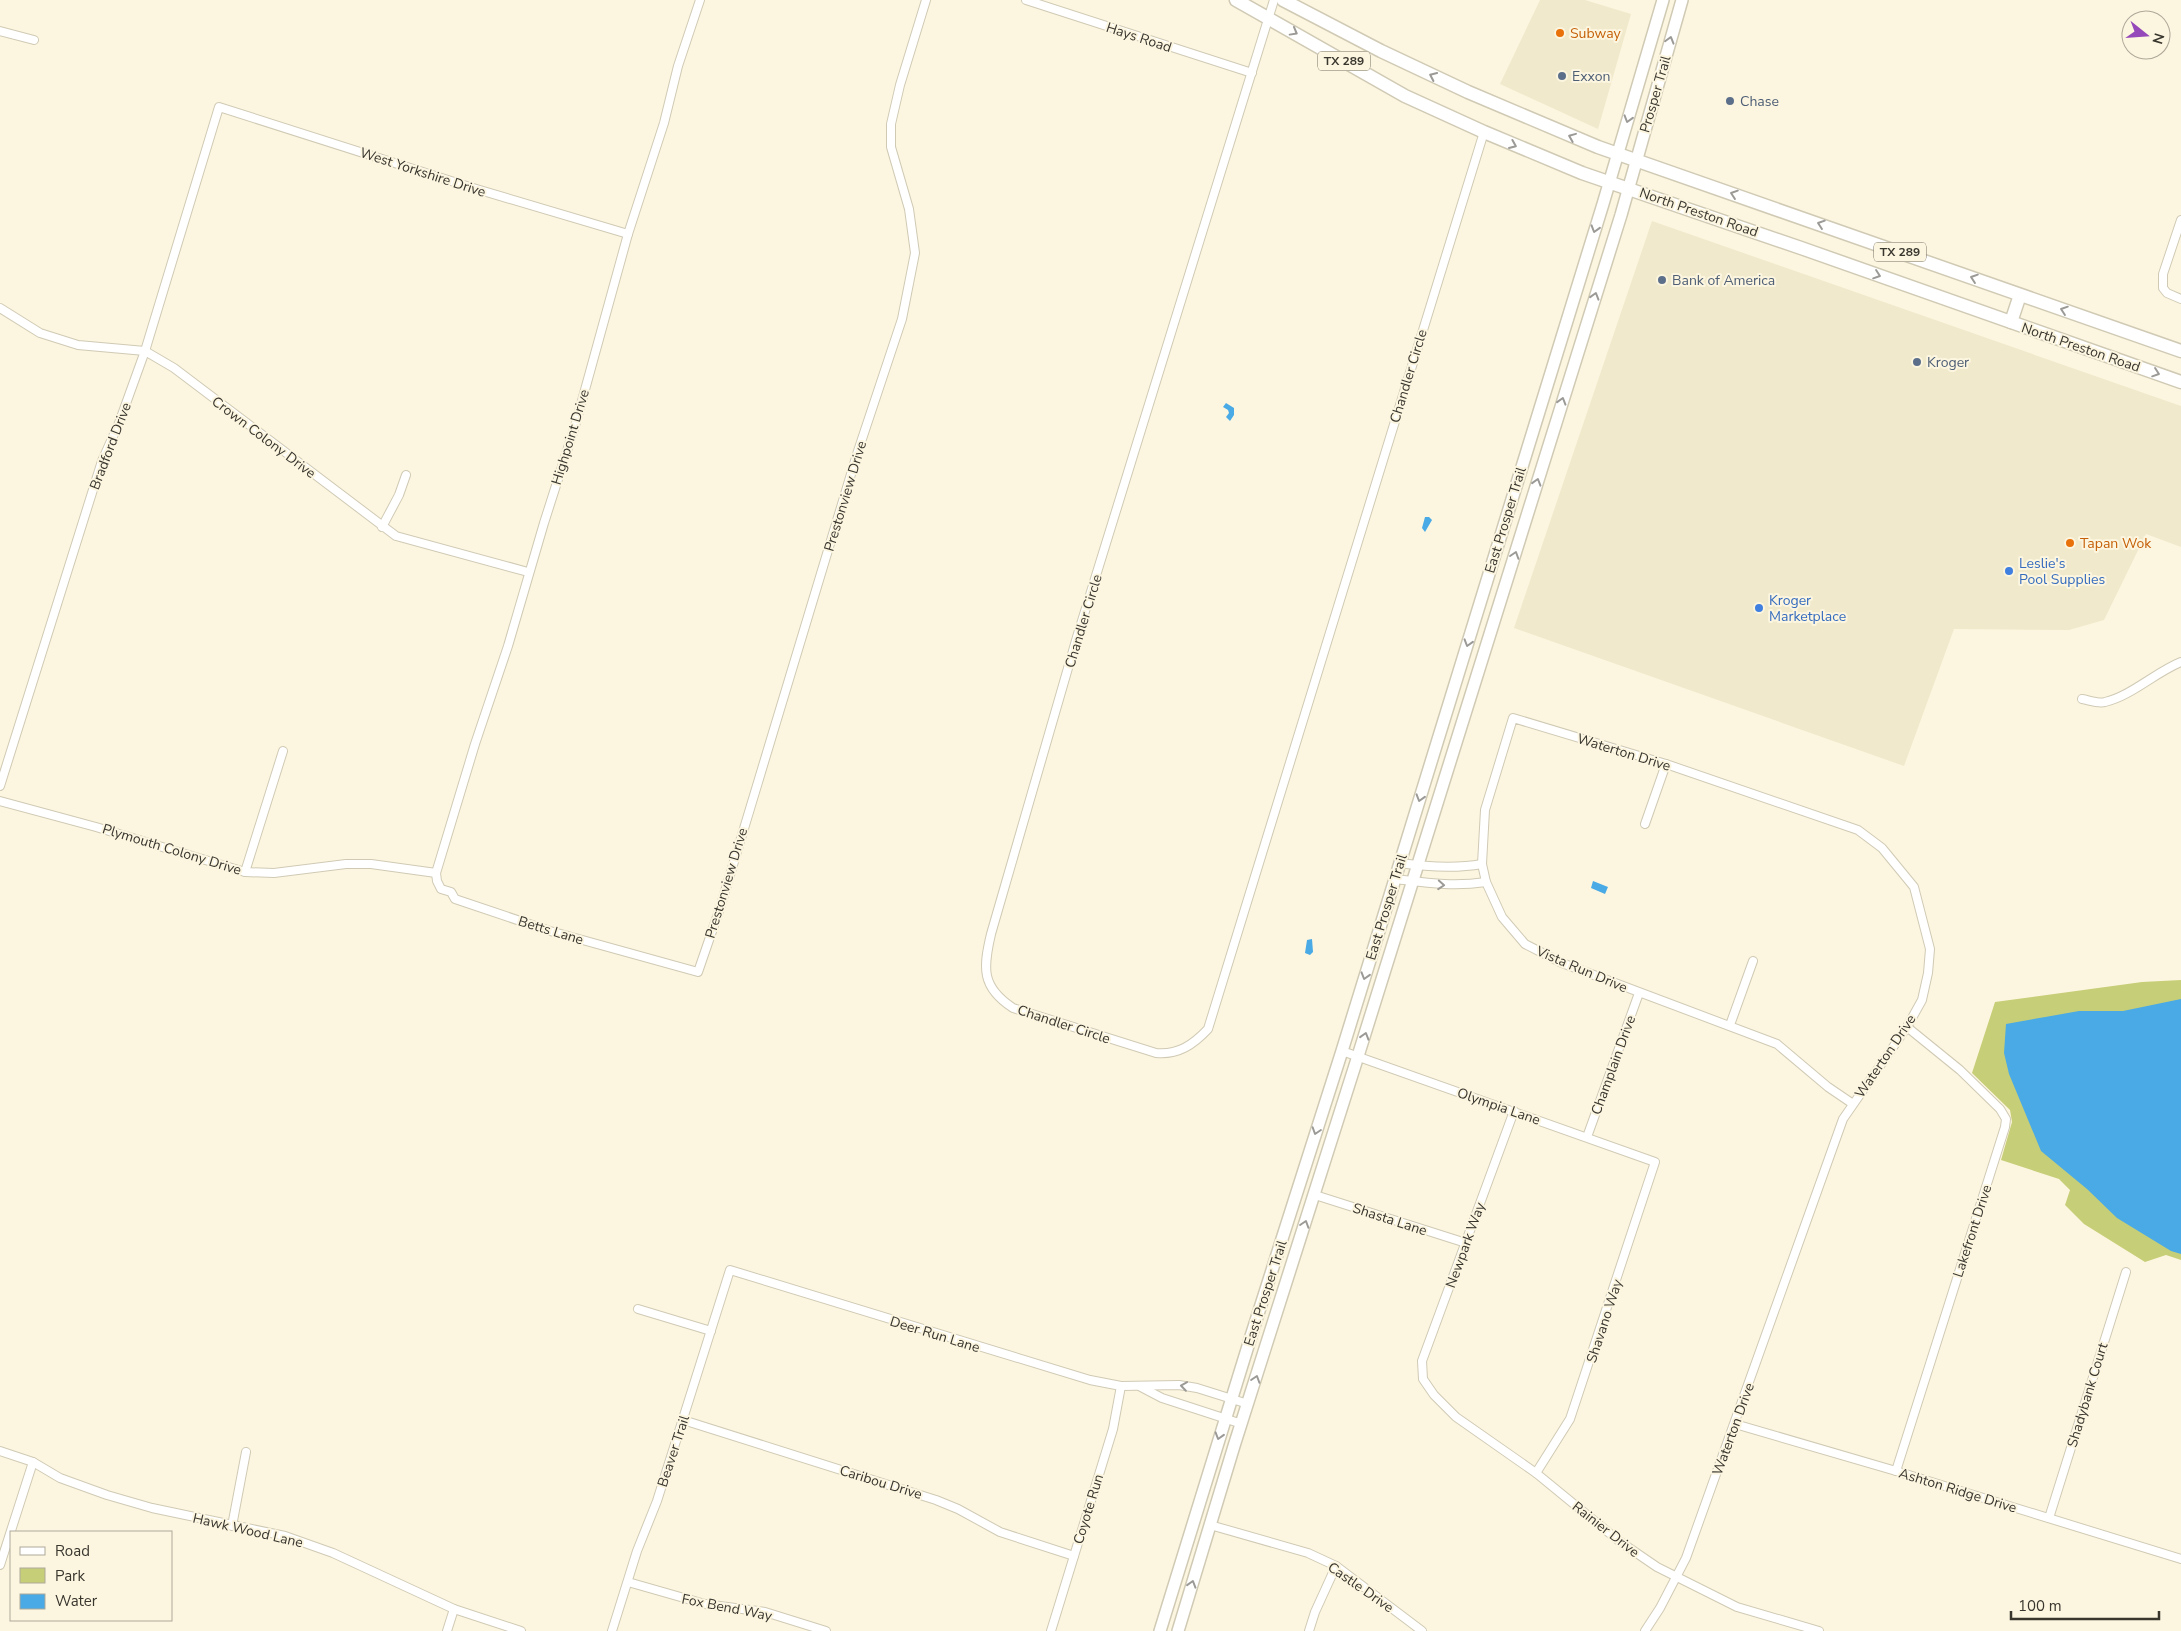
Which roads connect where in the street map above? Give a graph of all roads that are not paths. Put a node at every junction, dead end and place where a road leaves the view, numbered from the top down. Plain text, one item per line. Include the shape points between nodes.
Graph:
1 (700, 0) edge
2 (926, 0) edge
3 (1026, 0) edge
4 (1236, 0) edge
5 (1274, 0) edge
6 (1284, 0) edge
7 (1663, 0) edge
8 (1682, 0) edge
9 (1270, 19) junction
10 (0, 31) edge
11 (34, 40) dead end
12 (1252, 73) junction
13 (219, 107) joint
14 (1484, 132) junction
15 (1618, 154) junction
16 (1636, 160) junction
17 (1610, 182) junction
18 (1629, 188) junction
19 (2181, 220) edge
20 (628, 234) junction
21 (2020, 294) junction
22 (2181, 299) edge
23 (0, 308) edge
24 (2011, 322) junction
25 (145, 351) junction
26 (2181, 351) edge
27 (2181, 382) edge
28 (1529, 441) junction
29 (1548, 448) junction
30 (406, 475) dead end
31 (382, 527) junction
32 (528, 572) junction
33 (2181, 662) edge
34 (2082, 699) dead end
35 (1513, 718) joint
36 (282, 751) dead end
37 (1666, 764) junction
38 (0, 786) edge
39 (0, 801) edge
40 (1646, 824) dead end
41 (1400, 863) junction
42 (1482, 864) junction
43 (1417, 865) junction
44 (245, 872) junction
45 (436, 873) junction
46 (1395, 879) junction
47 (1413, 882) junction
48 (1486, 882) junction
49 (1753, 961) dead end
50 (682, 968) joint
51 (1639, 993) junction
52 (1730, 1025) junction
53 (1907, 1027) junction
54 (1342, 1051) junction
55 (1358, 1056) junction
56 (1852, 1104) junction
57 (1514, 1111) junction
58 (1587, 1137) junction
59 (1655, 1162) joint
60 (1315, 1195) junction
61 (1466, 1243) junction
62 (730, 1270) joint
63 (2126, 1272) dead end
64 (638, 1309) dead end
65 (711, 1331) junction
66 (1423, 1379) joint
67 (1121, 1386) junction
68 (1141, 1387) junction
69 (1232, 1398) junction
70 (1248, 1404) junction
71 (1225, 1418) junction
72 (683, 1420) junction
73 (1242, 1424) junction
74 (1735, 1424) junction
75 (0, 1451) edge
76 (246, 1452) dead end
77 (33, 1462) junction
78 (1896, 1471) junction
79 (1536, 1473) junction
80 (2049, 1518) junction
81 (232, 1526) junction
82 (1210, 1526) junction
83 (11, 1531) edge
84 (10, 1534) edge
85 (1074, 1556) junction
86 (2181, 1559) edge
87 (0, 1565) edge
88 (1336, 1566) junction
89 (1677, 1578) junction
90 (628, 1582) junction
91 (454, 1609) junction
92 (447, 1631) edge
93 (521, 1631) edge
94 (612, 1631) edge
95 (826, 1631) edge
96 (1051, 1631) edge
97 (1160, 1631) edge
98 (1178, 1631) edge
99 (1309, 1631) edge
100 (1422, 1631) edge
101 (1645, 1631) edge
102 (1819, 1631) edge

1 - 20 street, Highpoint Drive
2 - 50 street, Prestonview Drive via 891,124 890,147 909,209 915,253 902,319 858,451 720,908 698,972
3 - 12 street, Hays Road
4 - 9 main road, North Preston Road / TX 289
5 - 9 street, Chandler Circle
15 -> 6 main road, North Preston Road / TX 289 via 1468,92
7 -> 15 main road, Prosper Trail
16 -> 8 main road, Prosper Trail
9 - 12 street, Chandler Circle
9 -> 14 main road, North Preston Road / TX 289 via 1406,96
10 - 11 street
12 - 14 street, Chandler Circle via 1077,637 986,957 991,989 1013,1008 1156,1053 1175,1052 1191,1045 1208,1029 1215,1011
13 - 20 street, West Yorkshire Drive
13 - 25 street, Bradford Drive
14 -> 17 main road, North Preston Road / TX 289
15 - 16 main road, North Preston Road / TX 289
15 - 17 main road, Prosper Trail
16 - 18 main road, Prosper Trail
21 -> 16 main road, North Preston Road / TX 289
17 - 18 main road, North Preston Road / TX 289
17 -> 28 main road, East Prosper Trail
18 -> 24 main road, North Preston Road / TX 289
29 -> 18 main road, East Prosper Trail
19 - 22 street via 2163,274 2163,288
20 - 32 street, Highpoint Drive via 575,426
21 - 24 main road
26 -> 21 main road, North Preston Road / TX 289
23 - 25 street, Crown Colony Drive via 40,333 78,345
24 -> 27 main road, North Preston Road / TX 289
25 - 31 street, Crown Colony Drive via 174,368
25 - 38 street, Bradford Drive via 120,423 102,460
28 - 29 main road
28 -> 41 main road, East Prosper Trail
43 -> 29 main road, East Prosper Trail
30 - 31 street
31 - 32 street, Crown Colony Drive via 410,541
32 - 45 street, Highpoint Drive
33 - 34 street via 2104,703
35 - 37 street, Waterton Drive
35 - 42 street, Vista Run Drive via 1485,810
36 - 44 street
37 - 40 street
37 - 53 street, Waterton Drive via 1858,830 1882,848 1914,887 1930,949 1922,1000
39 - 44 street, Plymouth Colony Drive
41 - 43 street
41 - 46 main road, East Prosper Trail
42 - 43 street via 1460,868
42 - 48 street, Vista Run Drive
43 - 47 main road, East Prosper Trail
44 - 45 street, Plymouth Colony Drive via 274,873 370,864
45 - 50 street, Betts Lane via 441,889 451,892 455,899 541,928
46 - 47 street
46 -> 54 main road, East Prosper Trail
47 -> 48 street via 1440,886
55 -> 47 main road, East Prosper Trail
48 - 51 street, Vista Run Drive via 1502,917 1525,944 1562,963
49 - 52 street
51 - 52 street, Vista Run Drive
51 - 58 street, Champlain Drive
52 - 56 street, Vista Run Drive via 1777,1044
53 - 56 street, Waterton Drive
53 - 78 street, Lakefront Drive via 1960,1070 2000,1109 2006,1120
54 - 55 street, Olympia Lane
54 -> 69 main road, East Prosper Trail
55 - 57 street, Olympia Lane
55 - 60 main road, East Prosper Trail
56 - 74 street, Waterton Drive via 1843,1119
57 - 58 street, Olympia Lane
57 - 61 street, Newpark Way
58 - 59 street, Olympia Lane
59 - 79 street, Shavano Way via 1570,1419
60 - 61 street, Shasta Lane
70 -> 60 main road, East Prosper Trail
61 - 66 street, Newpark Way via 1422,1361
62 - 65 street, Beaver Trail
62 - 67 street, Deer Run Lane via 1052,1370
63 - 80 street, Shadybank Court
64 - 65 street
65 - 72 street, Beaver Trail
66 - 79 street, Rainier Drive via 1456,1417
67 - 68 street, Deer Run Lane
67 - 85 street, Coyote Run via 1113,1429
69 -> 68 street, Deer Run Lane via 1179,1385
68 - 71 street, Deer Run Lane via 1162,1398
69 - 70 street, Deer Run Lane
69 - 71 main road, East Prosper Trail
70 - 73 main road, East Prosper Trail
71 - 73 street, Deer Run Lane
71 -> 97 main road, East Prosper Trail
72 - 85 street, Caribou Drive via 936,1500 1000,1532
72 - 90 street, Beaver Trail
73 - 82 main road, East Prosper Trail
74 - 78 street, Ashton Ridge Drive
74 - 89 street, Waterton Drive
75 - 77 street, Hawk Wood Lane
76 - 81 street
77 - 81 street, Hawk Wood Lane via 60,1478 107,1495
77 - 83 street
78 - 80 street, Ashton Ridge Drive
79 - 89 street, Rainier Drive via 1619,1542
80 - 86 street, Ashton Ridge Drive
81 - 91 street, Hawk Wood Lane via 285,1536 333,1553
82 - 88 street, Castle Drive via 1308,1553
98 -> 82 main road, East Prosper Trail
84 - 87 street
85 - 96 street, Coyote Run
88 - 99 street
88 - 100 street, Castle Drive
89 - 101 street, Waterton Drive
89 - 102 street, Rainier Drive via 1737,1607
90 - 94 street, Beaver Trail
90 - 95 street, Fox Bend Way via 705,1604 765,1612
91 - 92 street
91 - 93 street, Hawk Wood Lane

